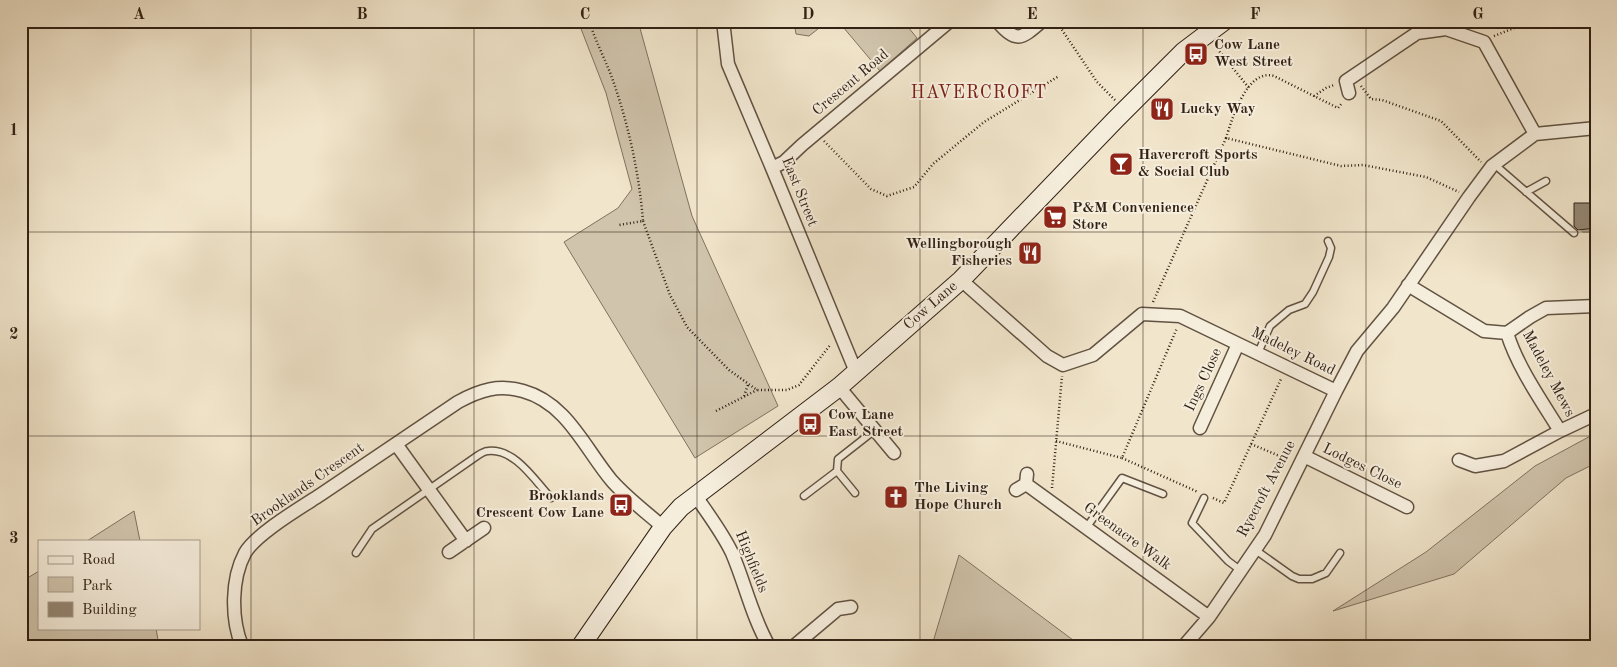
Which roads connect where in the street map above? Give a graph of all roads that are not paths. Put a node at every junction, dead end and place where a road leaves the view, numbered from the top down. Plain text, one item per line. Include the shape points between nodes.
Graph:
1 (723, 21) edge
2 (950, 21) edge
3 (997, 21) edge
4 (1042, 21) edge
5 (1224, 21) edge
6 (1350, 83) road end
7 (1596, 128) edge
8 (1535, 134) junction
9 (1492, 167) junction
10 (772, 168) junction
11 (1546, 181) dead end
12 (1526, 192) junction
13 (1574, 233) dead end
14 (1328, 241) dead end
15 (961, 280) junction
16 (1408, 286) junction
17 (1596, 306) edge
18 (1507, 332) junction
19 (1238, 344) junction
20 (1258, 353) junction
21 (856, 372) junction
22 (839, 387) junction
23 (1336, 391) junction
24 (1596, 414) edge
25 (875, 430) junction
26 (1198, 430) dead end
27 (1560, 431) junction
28 (396, 444) junction
29 (894, 453) dead end
30 (1302, 460) junction
31 (1459, 460) dead end
32 (837, 471) junction
33 (1023, 483) dead end
34 (429, 489) junction
35 (855, 493) dead end
36 (1162, 494) dead end
37 (695, 495) junction
38 (804, 496) dead end
39 (1204, 496) road end
40 (551, 498) dead end
41 (1407, 506) dead end
42 (663, 527) junction
43 (484, 528) dead end
44 (1086, 528) junction
45 (466, 541) junction
46 (1254, 549) junction
47 (449, 552) dead end
48 (356, 553) dead end
49 (1340, 553) dead end
50 (1240, 570) junction
51 (851, 606) dead end
52 (1209, 617) junction
53 (242, 646) edge
54 (581, 646) edge
55 (769, 646) edge
56 (794, 646) edge
57 (1184, 646) edge

1 - 10 street, East Street via 728,64
2 - 10 street, Crescent Road via 784,162
3 - 4 street via 1008,34 1018,37
5 - 15 main road, Cow Lane via 1184,52 1124,110
6 - 8 street via 1417,33 1446,29 1484,42
7 - 8 street
8 - 9 street, Madeley Road
9 - 12 lane
9 - 16 street, Madeley Road
10 - 21 street, East Street
11 - 12 lane
12 - 13 lane
14 - 20 lane via 1329,257 1314,292 1305,304 1289,310 1270,326
15 - 19 street, Madeley Road via 1047,356 1063,364 1093,355 1142,314 1182,317
15 - 21 main road, Cow Lane
16 - 18 street via 1484,330
16 - 23 street, Madeley Road via 1357,352
17 - 18 street via 1546,308
18 - 27 street, Madeley Mews via 1528,378
19 - 20 street, Madeley Road
19 - 26 street, Ings Close
20 - 23 street, Madeley Road
21 - 22 main road, Cow Lane
22 - 25 street
22 - 37 main road, Cow Lane
23 - 30 street, Ryecroft Avenue
24 - 27 street, Madeley Mews
25 - 29 street
25 - 32 lane via 838,459
27 - 31 street, Madeley Mews via 1504,461 1476,466
28 - 34 street
28 - 42 street, Brooklands Crescent via 477,392 514,388 531,393 555,407 612,481
28 - 53 street, Brooklands Crescent via 258,538 246,552 236,588 235,614
30 - 41 street, Lodges Close
30 - 46 street, Ryecroft Avenue via 1265,535
32 - 35 lane
32 - 38 lane
33 - 44 street, Greenacre Walk
34 - 40 lane via 488,451 517,460
34 - 45 street
34 - 48 lane via 372,529
36 - 44 lane via 1122,478
37 - 42 main road, Cow Lane
37 - 55 street, Highfields via 723,534
39 - 50 lane via 1192,523
42 - 54 main road, Cow Lane
43 - 45 street
44 - 52 street, Greenacre Walk
45 - 47 street
46 - 49 lane via 1299,579 1312,579 1326,573
46 - 50 street, Ryecroft Avenue
50 - 52 street, Ryecroft Avenue
51 - 56 street via 838,609
52 - 57 street, Ryecroft Avenue

